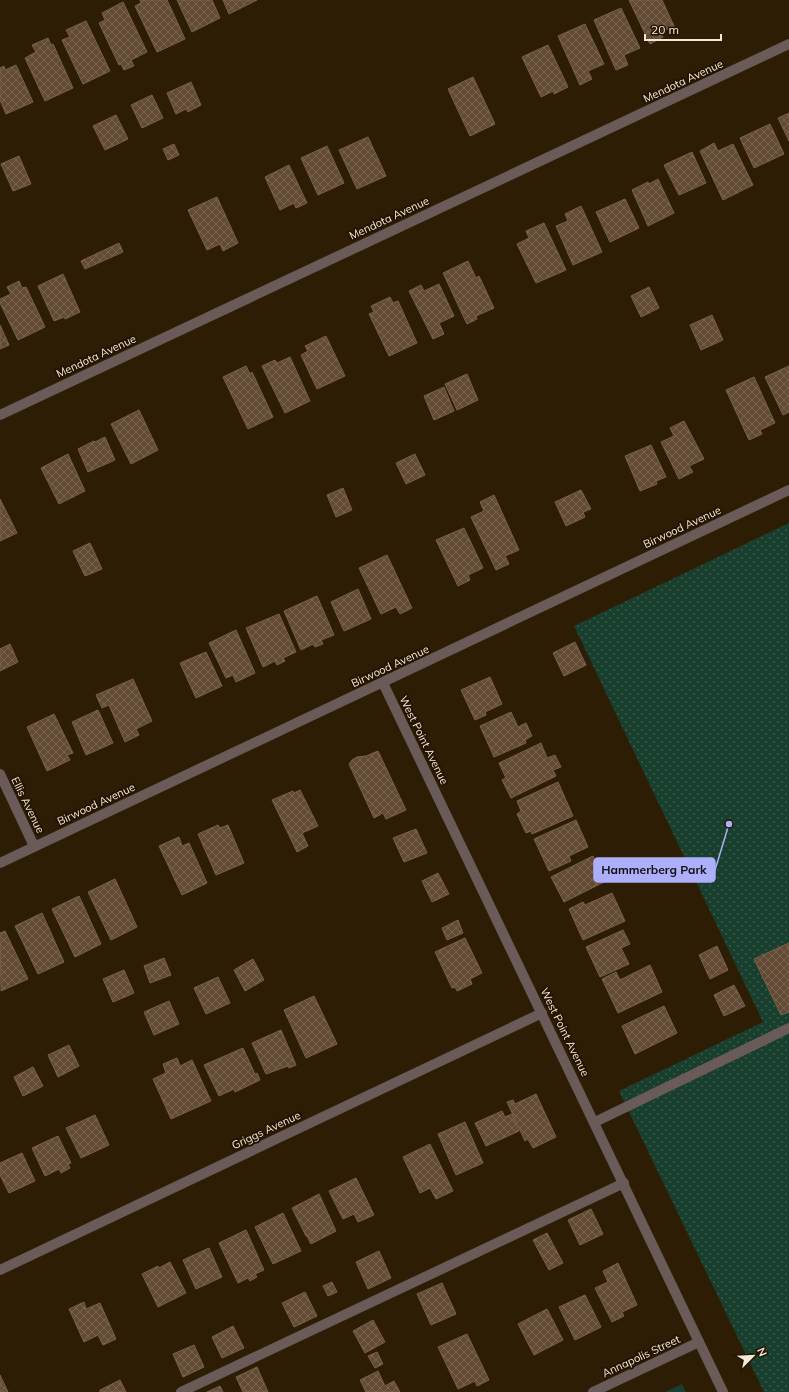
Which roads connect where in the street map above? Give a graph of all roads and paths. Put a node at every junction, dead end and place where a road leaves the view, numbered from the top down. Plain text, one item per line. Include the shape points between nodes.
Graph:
1 (789, 44) edge
2 (0, 415) edge
3 (789, 490) edge
4 (383, 683) junction
5 (0, 774) edge
6 (34, 846) junction
7 (0, 863) edge
8 (542, 1013) junction
9 (789, 1028) edge
10 (595, 1122) junction
11 (624, 1183) junction
12 (0, 1270) edge
13 (699, 1342) junction
14 (181, 1392) edge
15 (593, 1392) edge
16 (723, 1392) edge

1 - 2 street, Mendota Avenue
3 - 4 street, Birwood Avenue
4 - 6 street, Birwood Avenue
4 - 8 street, West Point Avenue
5 - 6 street, Ellis Avenue
6 - 7 street, Birwood Avenue
8 - 10 street, West Point Avenue
8 - 12 street, Griggs Avenue
9 - 10 street
10 - 11 street, West Point Avenue
11 - 13 street, West Point Avenue
11 - 14 street
13 - 15 street, Annapolis Street
13 - 16 street, West Point Avenue

